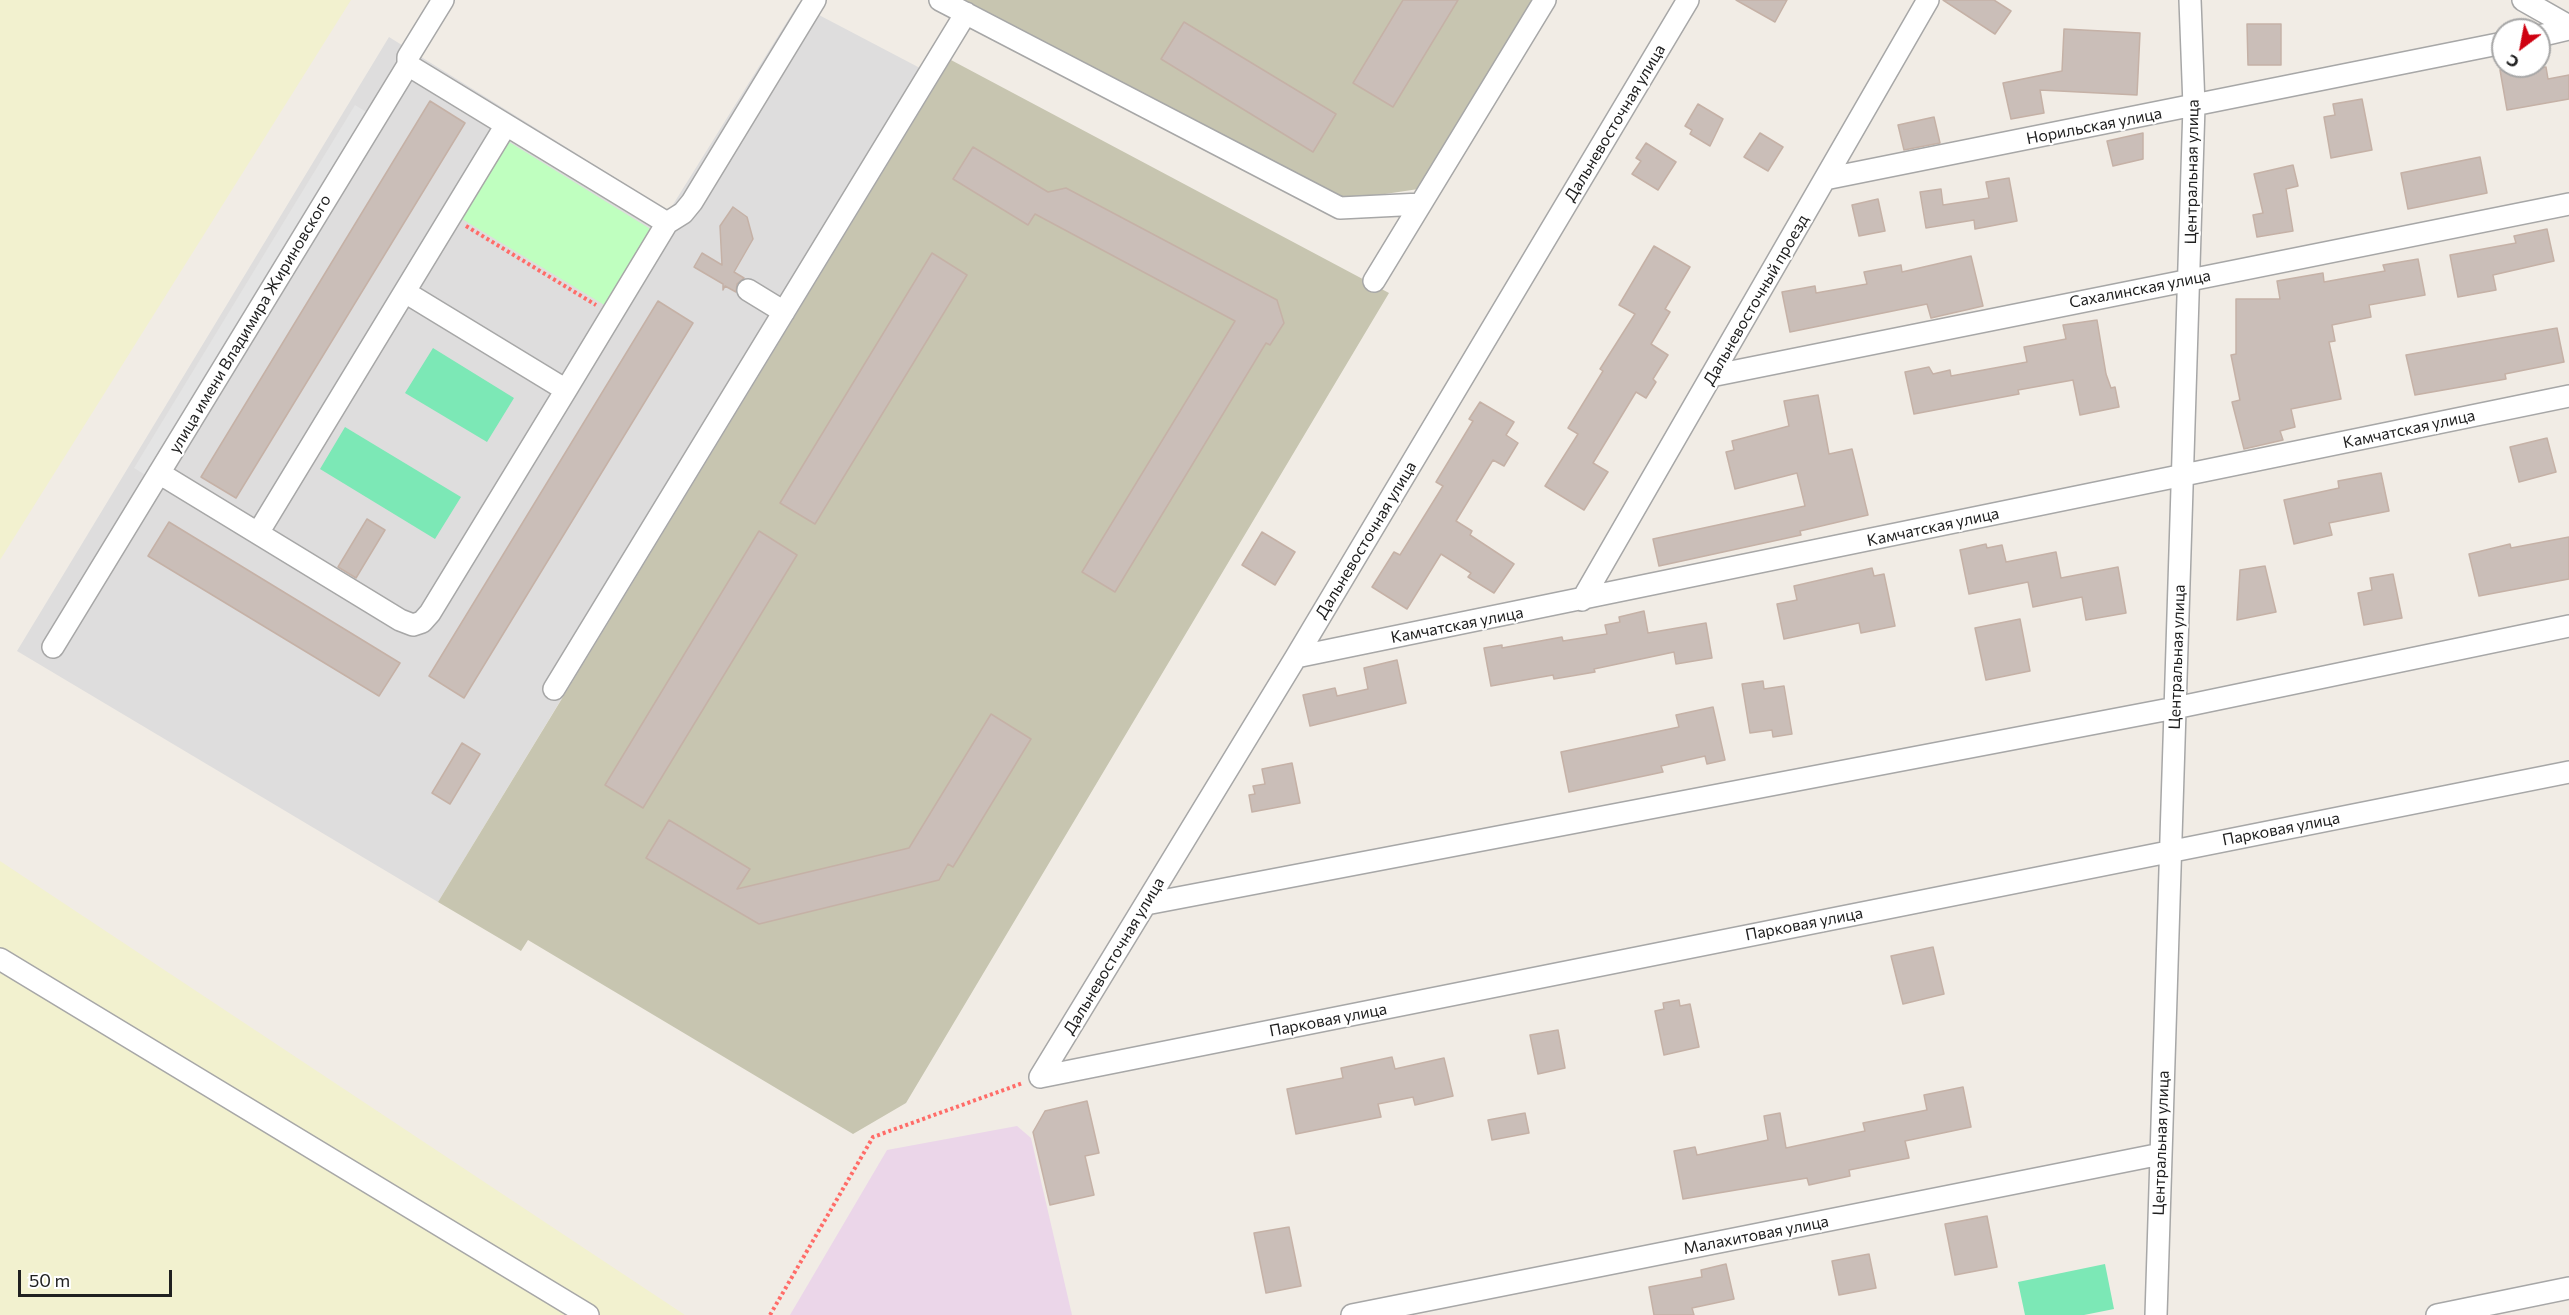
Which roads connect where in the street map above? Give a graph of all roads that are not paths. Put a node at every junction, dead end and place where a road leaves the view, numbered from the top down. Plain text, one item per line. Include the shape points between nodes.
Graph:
1 (442, 0) edge
2 (813, 0) edge
3 (940, 0) edge
4 (1545, 0) edge
5 (1688, 0) edge
6 (1928, 0) edge
7 (2190, 0) edge
8 (2523, 0) edge
9 (966, 13) junction
10 (2569, 28) edge
11 (2551, 33) edge
12 (2491, 45) edge
13 (408, 65) junction
14 (2194, 106) junction
15 (506, 125) junction
16 (1825, 179) junction
17 (1421, 204) junction
18 (2569, 204) edge
19 (668, 223) junction
20 (2189, 279) junction
21 (1374, 281) dead end
22 (748, 290) dead end
23 (405, 292) junction
24 (784, 312) junction
25 (1712, 376) junction
26 (566, 390) junction
27 (2569, 396) edge
28 (159, 473) junction
29 (2183, 476) junction
30 (258, 533) junction
31 (1582, 600) junction
32 (2569, 626) edge
33 (53, 647) dead end
34 (1296, 657) junction
35 (554, 689) dead end
36 (2175, 708) junction
37 (2569, 772) edge
38 (2171, 850) junction
39 (1146, 904) junction
40 (0, 959) edge
41 (1040, 1077) joint
42 (2161, 1155) junction
43 (2569, 1288) edge
44 (581, 1312) edge
45 (1352, 1315) edge
46 (2156, 1315) edge
47 (2437, 1315) edge

1 - 13 street, улица имени Владимира Жириновского via 408,57
2 - 19 street via 692,202
3 - 9 street
4 - 17 street
5 - 34 street, Дальневосточная улица
6 - 16 street, Дальневосточный проезд
7 - 14 street, Центральная улица
8 - 10 street
9 - 17 street via 1340,208
9 - 24 street
10 - 11 street
12 - 14 street, Норильская улица
13 - 15 street
13 - 28 street, улица имени Владимира Жириновского
14 - 16 street, Норильская улица
14 - 20 street, Центральная улица
15 - 19 street
15 - 23 street
16 - 25 street, Дальневосточный проезд
17 - 21 street
18 - 20 street, Сахалинская улица
19 - 26 street
20 - 25 street, Сахалинская улица
20 - 29 street, Центральная улица
22 - 24 street
23 - 26 street
23 - 30 street
24 - 35 street
25 - 31 street, Дальневосточный проезд
26 - 30 street via 422,622 413,625 400,620 343,579
27 - 29 street, Камчатская улица
28 - 30 street
28 - 33 street, улица имени Владимира Жириновского
29 - 31 street, Камчатская улица
29 - 36 street, Центральная улица
31 - 34 street, Камчатская улица
32 - 36 street
34 - 39 street, Дальневосточная улица
36 - 38 street, Центральная улица
36 - 39 street
37 - 38 street, Парковая улица
38 - 41 street, Парковая улица
38 - 42 street, Центральная улица
39 - 41 street, Дальневосточная улица
40 - 44 street
42 - 45 street, Малахитовая улица
42 - 46 street, Центральная улица
43 - 47 street

